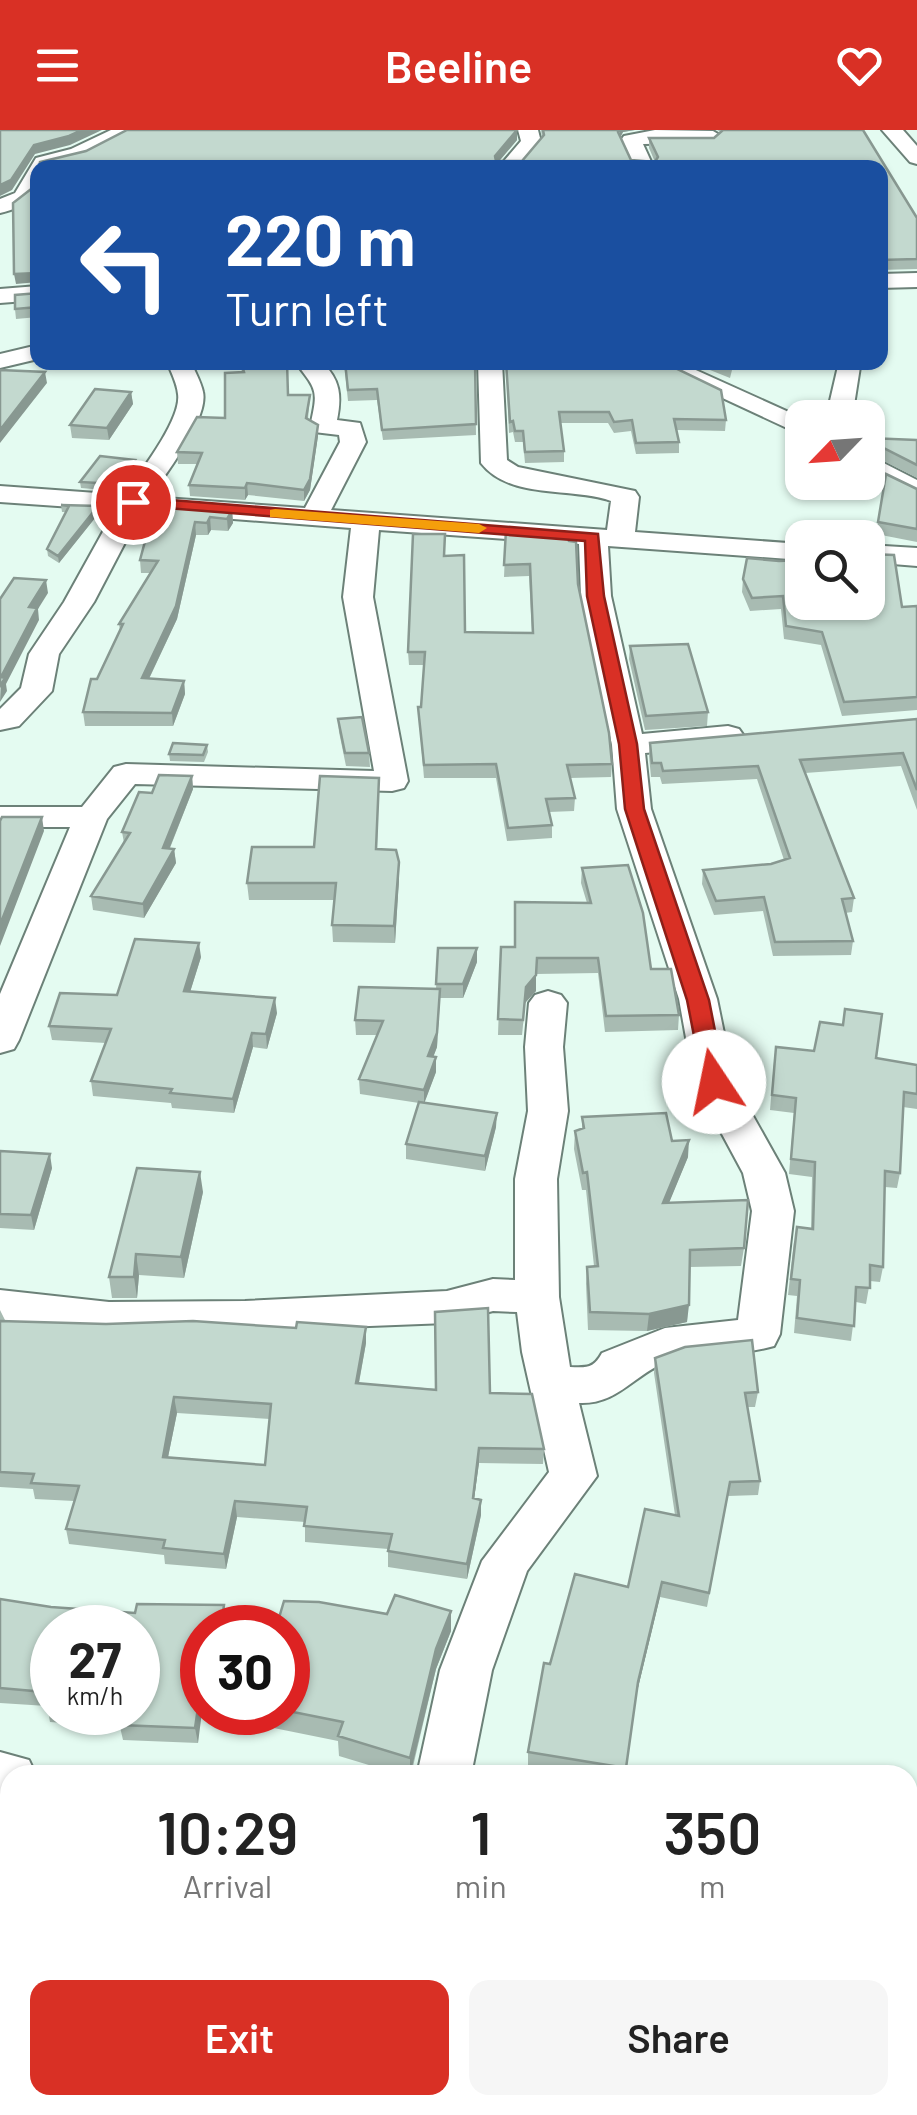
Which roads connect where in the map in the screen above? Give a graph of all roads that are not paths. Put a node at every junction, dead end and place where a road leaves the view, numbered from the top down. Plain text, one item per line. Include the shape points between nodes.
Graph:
1 (126, 130) edge
2 (528, 130) edge
3 (892, 130) edge
4 (716, 140) edge
5 (917, 158) edge
6 (52, 160) edge
7 (515, 160) edge
8 (640, 160) edge
9 (30, 201) edge
10 (0, 208) edge
11 (888, 281) edge
12 (917, 283) edge
13 (30, 294) edge
14 (0, 296) edge
15 (30, 354) edge
16 (0, 361) edge
17 (182, 370) edge
18 (316, 370) edge
19 (490, 370) edge
20 (675, 370) edge
21 (848, 370) edge
22 (842, 400) edge
23 (785, 419) edge
24 (885, 473) edge
25 (917, 492) edge
26 (0, 494) edge
27 (133, 502) junction
28 (314, 516) junction
29 (366, 520) junction
30 (606, 539) junction
31 (785, 551) edge
32 (885, 555) edge
33 (917, 556) edge
34 (0, 720) edge
35 (760, 734) edge
36 (628, 744) junction
37 (0, 816) edge
38 (91, 817) junction
39 (548, 1002) dead end
40 (0, 1040) edge
41 (537, 1297) junction
42 (0, 1306) edge
43 (552, 1384) junction
44 (446, 1765) edge

1 - 6 street
2 - 7 street via 531,142
3 - 5 street
4 - 8 street via 630,140
9 - 10 street
11 - 12 street
13 - 14 street
15 - 16 street
17 - 27 street via 191,403
18 - 28 street via 326,379 324,427 351,428 353,442
19 - 30 street via 494,463 517,476 603,487 625,497
20 - 23 street
21 - 22 street
24 - 25 street
26 - 27 street
27 - 28 street
27 - 34 street via 44,654 36,690
28 - 29 street
29 - 30 street
29 - 38 street via 358,598 392,781 126,774
30 - 31 street
30 - 36 street via 596,596
32 - 33 street
35 - 36 street
36 - 43 street via 634,809 698,1000 714,1082 764,1173 773,1211 764,1295 758,1334 665,1344 618,1365 613,1376 592,1386
37 - 38 street
38 - 40 street
39 - 41 street via 548,1111 536,1179
41 - 42 street via 492,1295 446,1307 245,1317 108,1319
41 - 43 street
43 - 44 street via 573,1476 506,1561 466,1670

